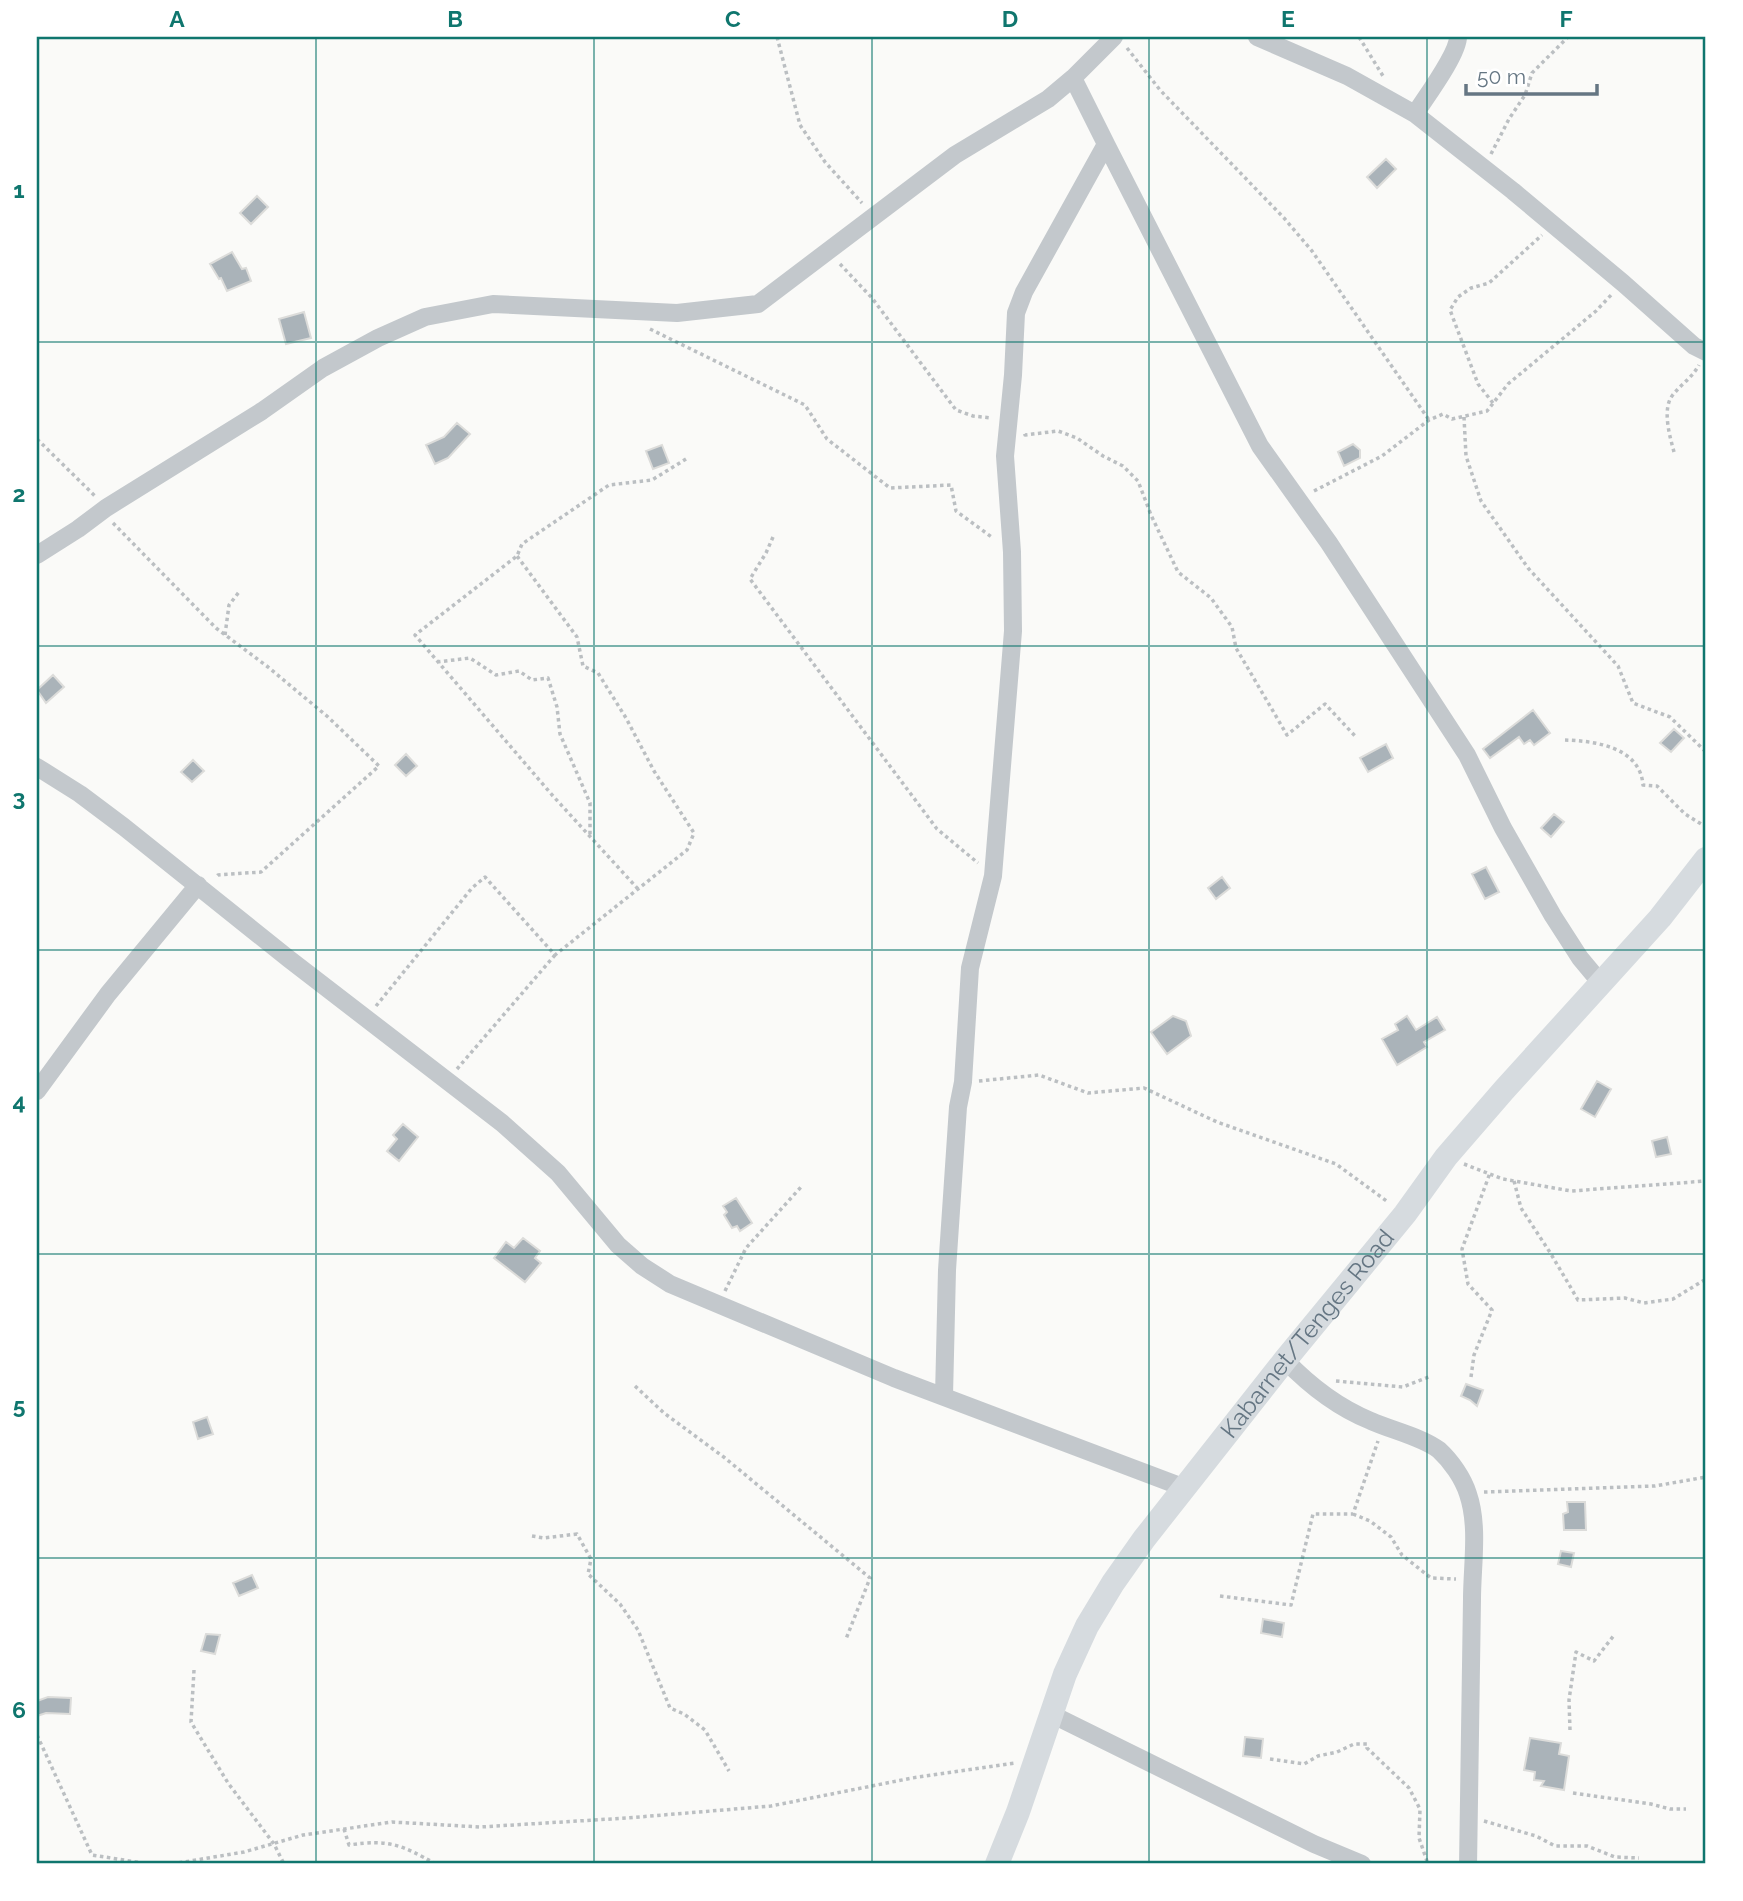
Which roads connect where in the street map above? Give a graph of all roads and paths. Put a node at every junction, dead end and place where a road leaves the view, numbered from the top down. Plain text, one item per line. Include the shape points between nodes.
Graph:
1 (777, 37) edge
2 (1257, 37) edge
3 (1359, 37) edge
4 (1458, 37) edge
5 (1569, 37) edge
6 (1119, 41) edge
7 (1073, 78) junction
8 (1385, 79) dead end
9 (1415, 114) junction
10 (1105, 144) junction
11 (1489, 173) junction
12 (873, 215) junction
13 (1553, 225) junction
14 (828, 252) junction
15 (1623, 283) junction
16 (644, 327) dead end
17 (1706, 352) edge
18 (1706, 364) edge
19 (1493, 404) junction
20 (1464, 417) junction
21 (1009, 419) junction
22 (1429, 421) junction
23 (37, 439) edge
24 (1674, 452) dead end
25 (686, 459) dead end
26 (1297, 501) junction
27 (106, 508) junction
28 (773, 537) dead end
29 (1012, 552) junction
30 (37, 555) edge
31 (517, 556) junction
32 (239, 592) dead end
33 (225, 635) junction
34 (437, 662) junction
35 (1357, 738) dead end
36 (1564, 740) dead end
37 (1706, 752) edge
38 (37, 767) edge
39 (1706, 827) edge
40 (590, 837) junction
41 (1706, 859) edge
42 (993, 876) junction
43 (201, 888) junction
44 (638, 889) junction
45 (555, 956) junction
46 (1600, 982) junction
47 (365, 1019) junction
48 (447, 1081) junction
49 (962, 1082) junction
50 (37, 1091) edge
51 (1446, 1157) junction
52 (1490, 1174) junction
53 (1514, 1181) junction
54 (1706, 1181) edge
55 (801, 1187) dead end
56 (1405, 1214) junction
57 (1706, 1279) edge
58 (718, 1306) junction
59 (1286, 1360) junction
60 (1431, 1376) dead end
61 (1471, 1377) dead end
62 (1306, 1381) junction
63 (635, 1386) dead end
64 (944, 1396) junction
65 (1383, 1426) junction
66 (1706, 1477) edge
67 (1185, 1488) junction
68 (1468, 1493) junction
69 (1353, 1514) junction
70 (532, 1536) dead end
71 (1472, 1580) junction
72 (1220, 1596) dead end
73 (1615, 1634) dead end
74 (846, 1639) dead end
75 (194, 1670) dead end
76 (1051, 1714) junction
77 (1570, 1730) dead end
78 (37, 1735) edge
79 (1270, 1759) dead end
80 (1034, 1760) junction
81 (729, 1771) dead end
82 (1573, 1793) dead end
83 (1686, 1809) dead end
84 (1468, 1818) junction
85 (344, 1829) junction
86 (274, 1844) junction
87 (1639, 1858) dead end
88 (149, 1864) edge
89 (173, 1864) edge
90 (284, 1864) edge
91 (436, 1864) edge
92 (997, 1864) edge
93 (1362, 1864) edge
94 (1428, 1864) edge
95 (1468, 1864) edge

1 - 12 path via 800,125 825,162
2 - 9 street via 1347,76
3 - 8 path
4 - 9 street via 1452,55
5 - 11 path via 1532,73 1489,159
6 - 7 street
6 - 22 path via 1312,251
7 - 10 street
7 - 12 street
9 - 11 street
10 - 21 street via 1016,313
10 - 26 street via 1261,446
11 - 13 street
12 - 14 street
13 - 15 street
13 - 19 path via 1489,283 1458,297 1450,310 1478,384
14 - 21 path via 872,299 956,410
14 - 27 street via 758,304 677,313 493,304 425,317 323,368
15 - 17 street
15 - 19 path via 1508,384
16 - 29 path via 805,405 827,439 890,488 951,485 956,511
18 - 24 path via 1700,363 1669,402 1668,430
19 - 20 path via 1487,411
20 - 22 path via 1452,419 1443,414
20 - 37 path via 1466,456 1481,501 1528,568 1618,666 1633,703 1670,717
21 - 29 street via 1005,456
21 - 35 path via 1022,424 1025,436 1058,431 1077,438 1123,466 1138,481 1178,572 1211,598 1232,627 1236,648 1287,735 1325,704
22 - 26 path via 1381,456
23 - 27 path
25 - 31 path via 652,480 608,485 522,544
26 - 46 street via 1467,755 1553,916
27 - 30 street
27 - 33 path via 114,525
28 - 42 path via 750,579 937,829
29 - 42 street via 1013,631
31 - 34 path via 415,635
31 - 44 path via 577,637 583,666 598,673 694,833 687,849
32 - 33 path via 229,605
33 - 43 path via 328,717 379,766 261,872 218,875
34 - 40 path
34 - 40 path via 470,658 496,676 519,671 533,680 548,678 560,734 590,803
36 - 39 path via 1589,740 1614,748 1634,761 1642,772 1643,785 1657,786 1685,814
38 - 43 street via 80,794
40 - 44 path
41 - 46 street, Kabarnet/Tenges Road via 1660,918
42 - 49 street via 970,968
43 - 47 street
43 - 50 street via 108,994
44 - 45 path
45 - 47 path via 485,877
45 - 48 path
46 - 51 street, Kabarnet/Tenges Road
47 - 48 street
48 - 58 street via 558,1173 618,1245 642,1266 678,1289
49 - 56 path via 1039,1075 1088,1093 1144,1088 1217,1122 1336,1164
49 - 64 street via 947,1270
51 - 52 path
51 - 56 street, Kabarnet/Tenges Road
52 - 53 path
52 - 61 path via 1462,1249 1468,1284 1492,1310 1474,1355
53 - 54 path via 1571,1191
53 - 57 path via 1521,1208 1578,1300 1625,1298 1644,1303 1673,1299
55 - 58 path via 746,1248
56 - 59 street, Kabarnet/Tenges Road
58 - 64 street
59 - 62 street
59 - 67 street, Kabarnet/Tenges Road
60 - 62 path via 1403,1387
62 - 65 street
63 - 74 path via 870,1578
64 - 67 street
65 - 68 street via 1438,1450 1453,1465
65 - 69 path
66 - 68 path via 1655,1486
67 - 76 street, Kabarnet/Tenges Road via 1113,1583 1087,1626
68 - 71 street
69 - 71 path via 1391,1537 1402,1555 1432,1578
69 - 72 path via 1313,1514 1291,1605
70 - 81 path via 577,1535 591,1559 588,1574 620,1604 638,1630 670,1708 705,1730
71 - 84 street
73 - 77 path via 1594,1661 1576,1652
75 - 86 path via 191,1722 228,1783
76 - 80 street, Kabarnet/Tenges Road
76 - 93 street
78 - 88 path via 92,1855
79 - 94 path via 1304,1764 1354,1744 1367,1744 1409,1788 1420,1809 1419,1838
80 - 85 path via 912,1777 771,1805 480,1827 392,1822
80 - 92 street, Kabarnet/Tenges Road
82 - 83 path
84 - 87 path via 1500,1824 1555,1846 1587,1846 1615,1857
84 - 95 street
85 - 86 path
85 - 91 path via 349,1845 398,1844
86 - 89 path
86 - 90 path

